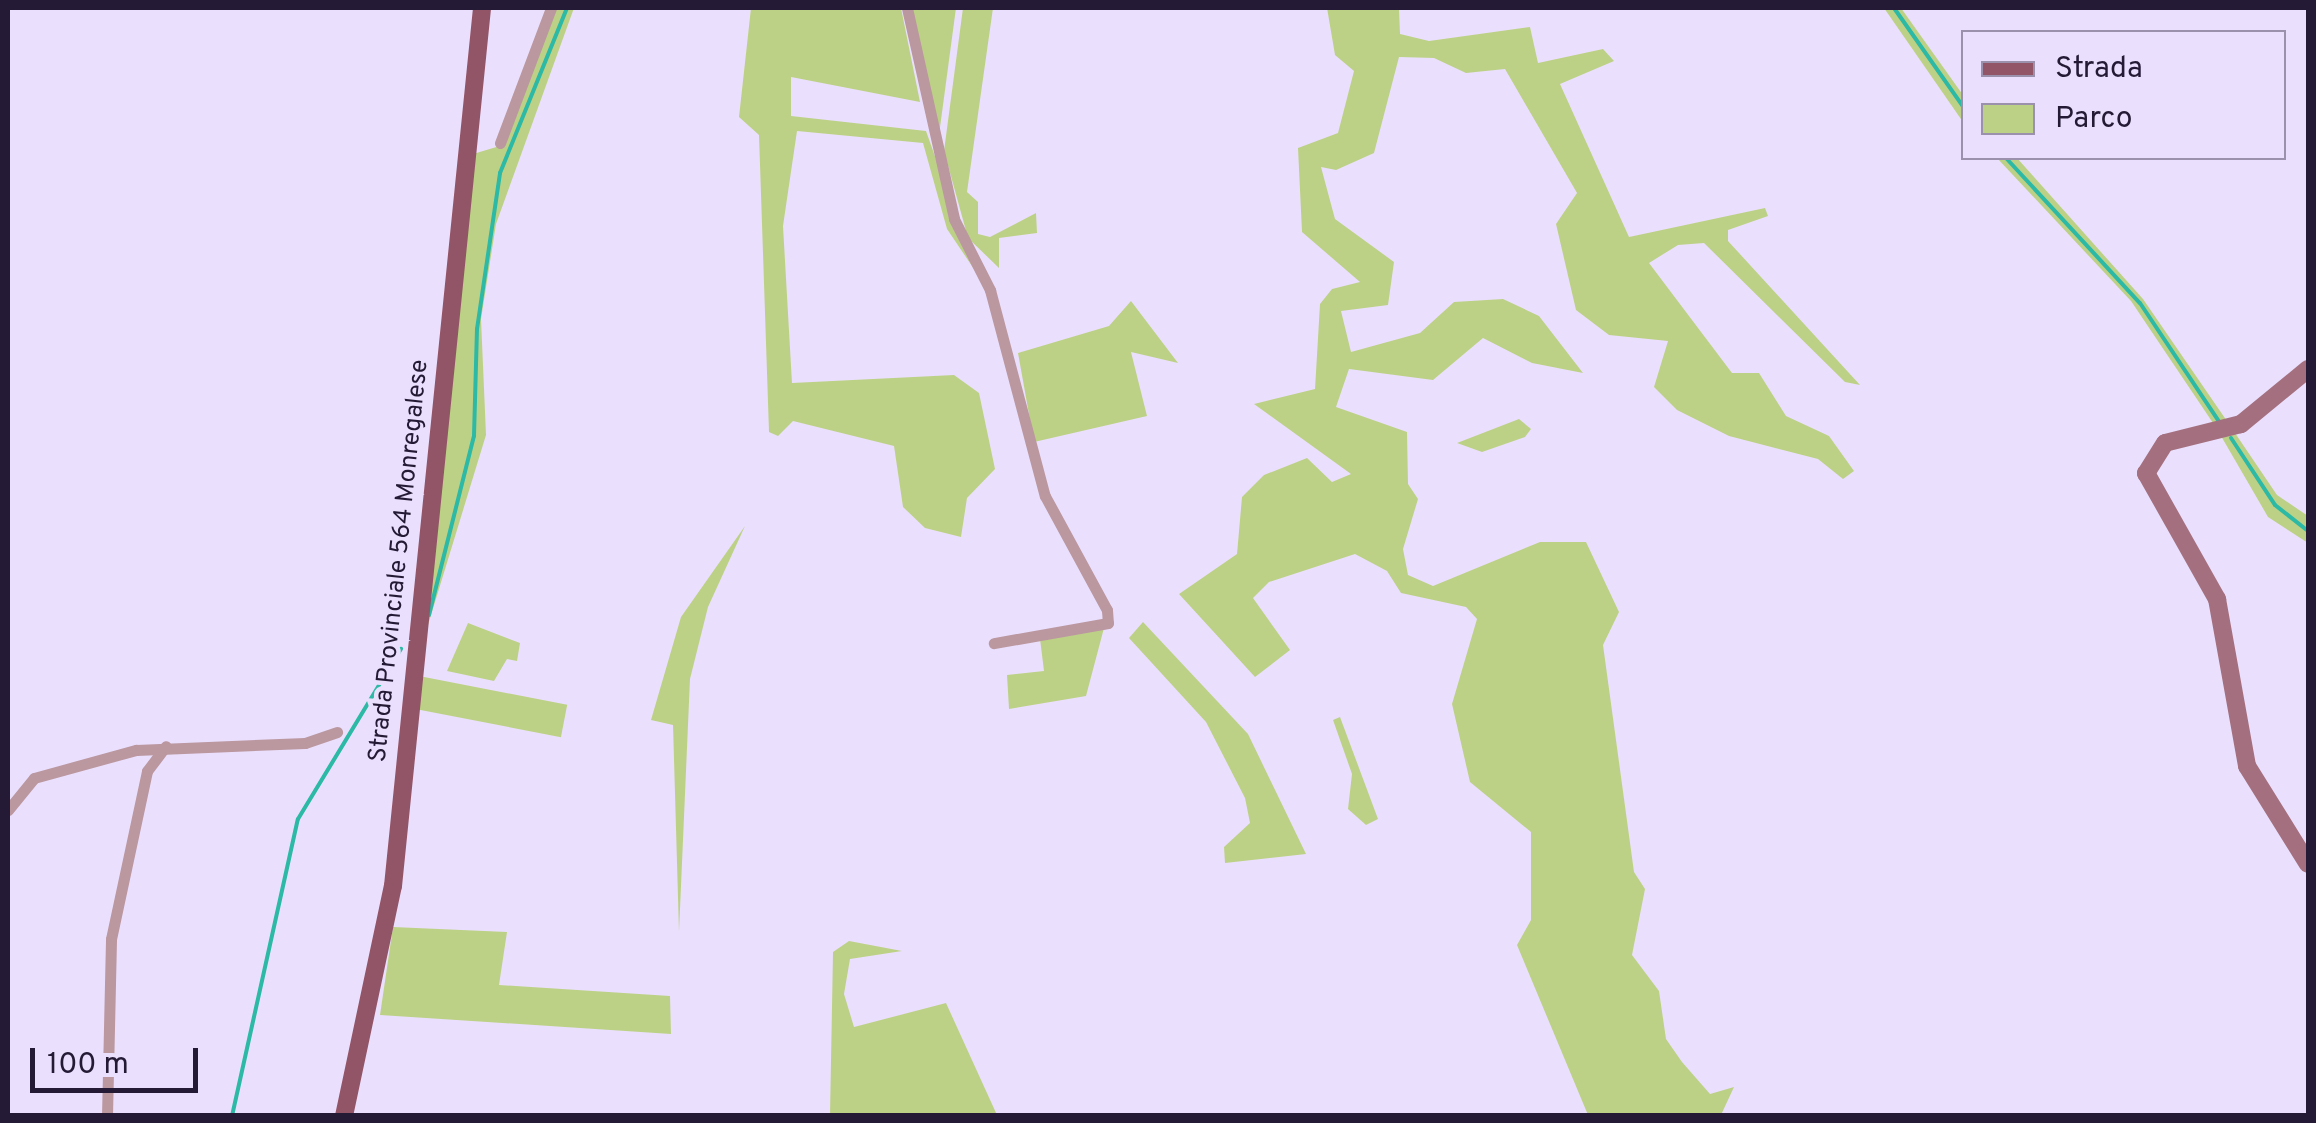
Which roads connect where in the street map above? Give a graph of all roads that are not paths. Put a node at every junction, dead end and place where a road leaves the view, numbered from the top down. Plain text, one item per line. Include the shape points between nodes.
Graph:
1 (482, 8) edge
2 (551, 8) edge
3 (907, 8) edge
4 (500, 142) dead end
5 (2308, 369) edge
6 (994, 643) dead end
7 (337, 732) dead end
8 (166, 746) junction
9 (8, 810) edge
10 (2308, 864) edge
11 (106, 1116) edge
12 (344, 1116) edge

1 - 12 main road, Strada Provinciale 564 Monregalese via 390,903
2 - 4 street
3 - 6 street via 954,219 990,290 1045,496 1107,610 1108,622
5 - 10 street via 2241,424 2164,443 2146,473 2217,599 2247,766
7 - 8 street via 305,743
8 - 9 street via 34,778
8 - 11 street via 147,771 111,939

